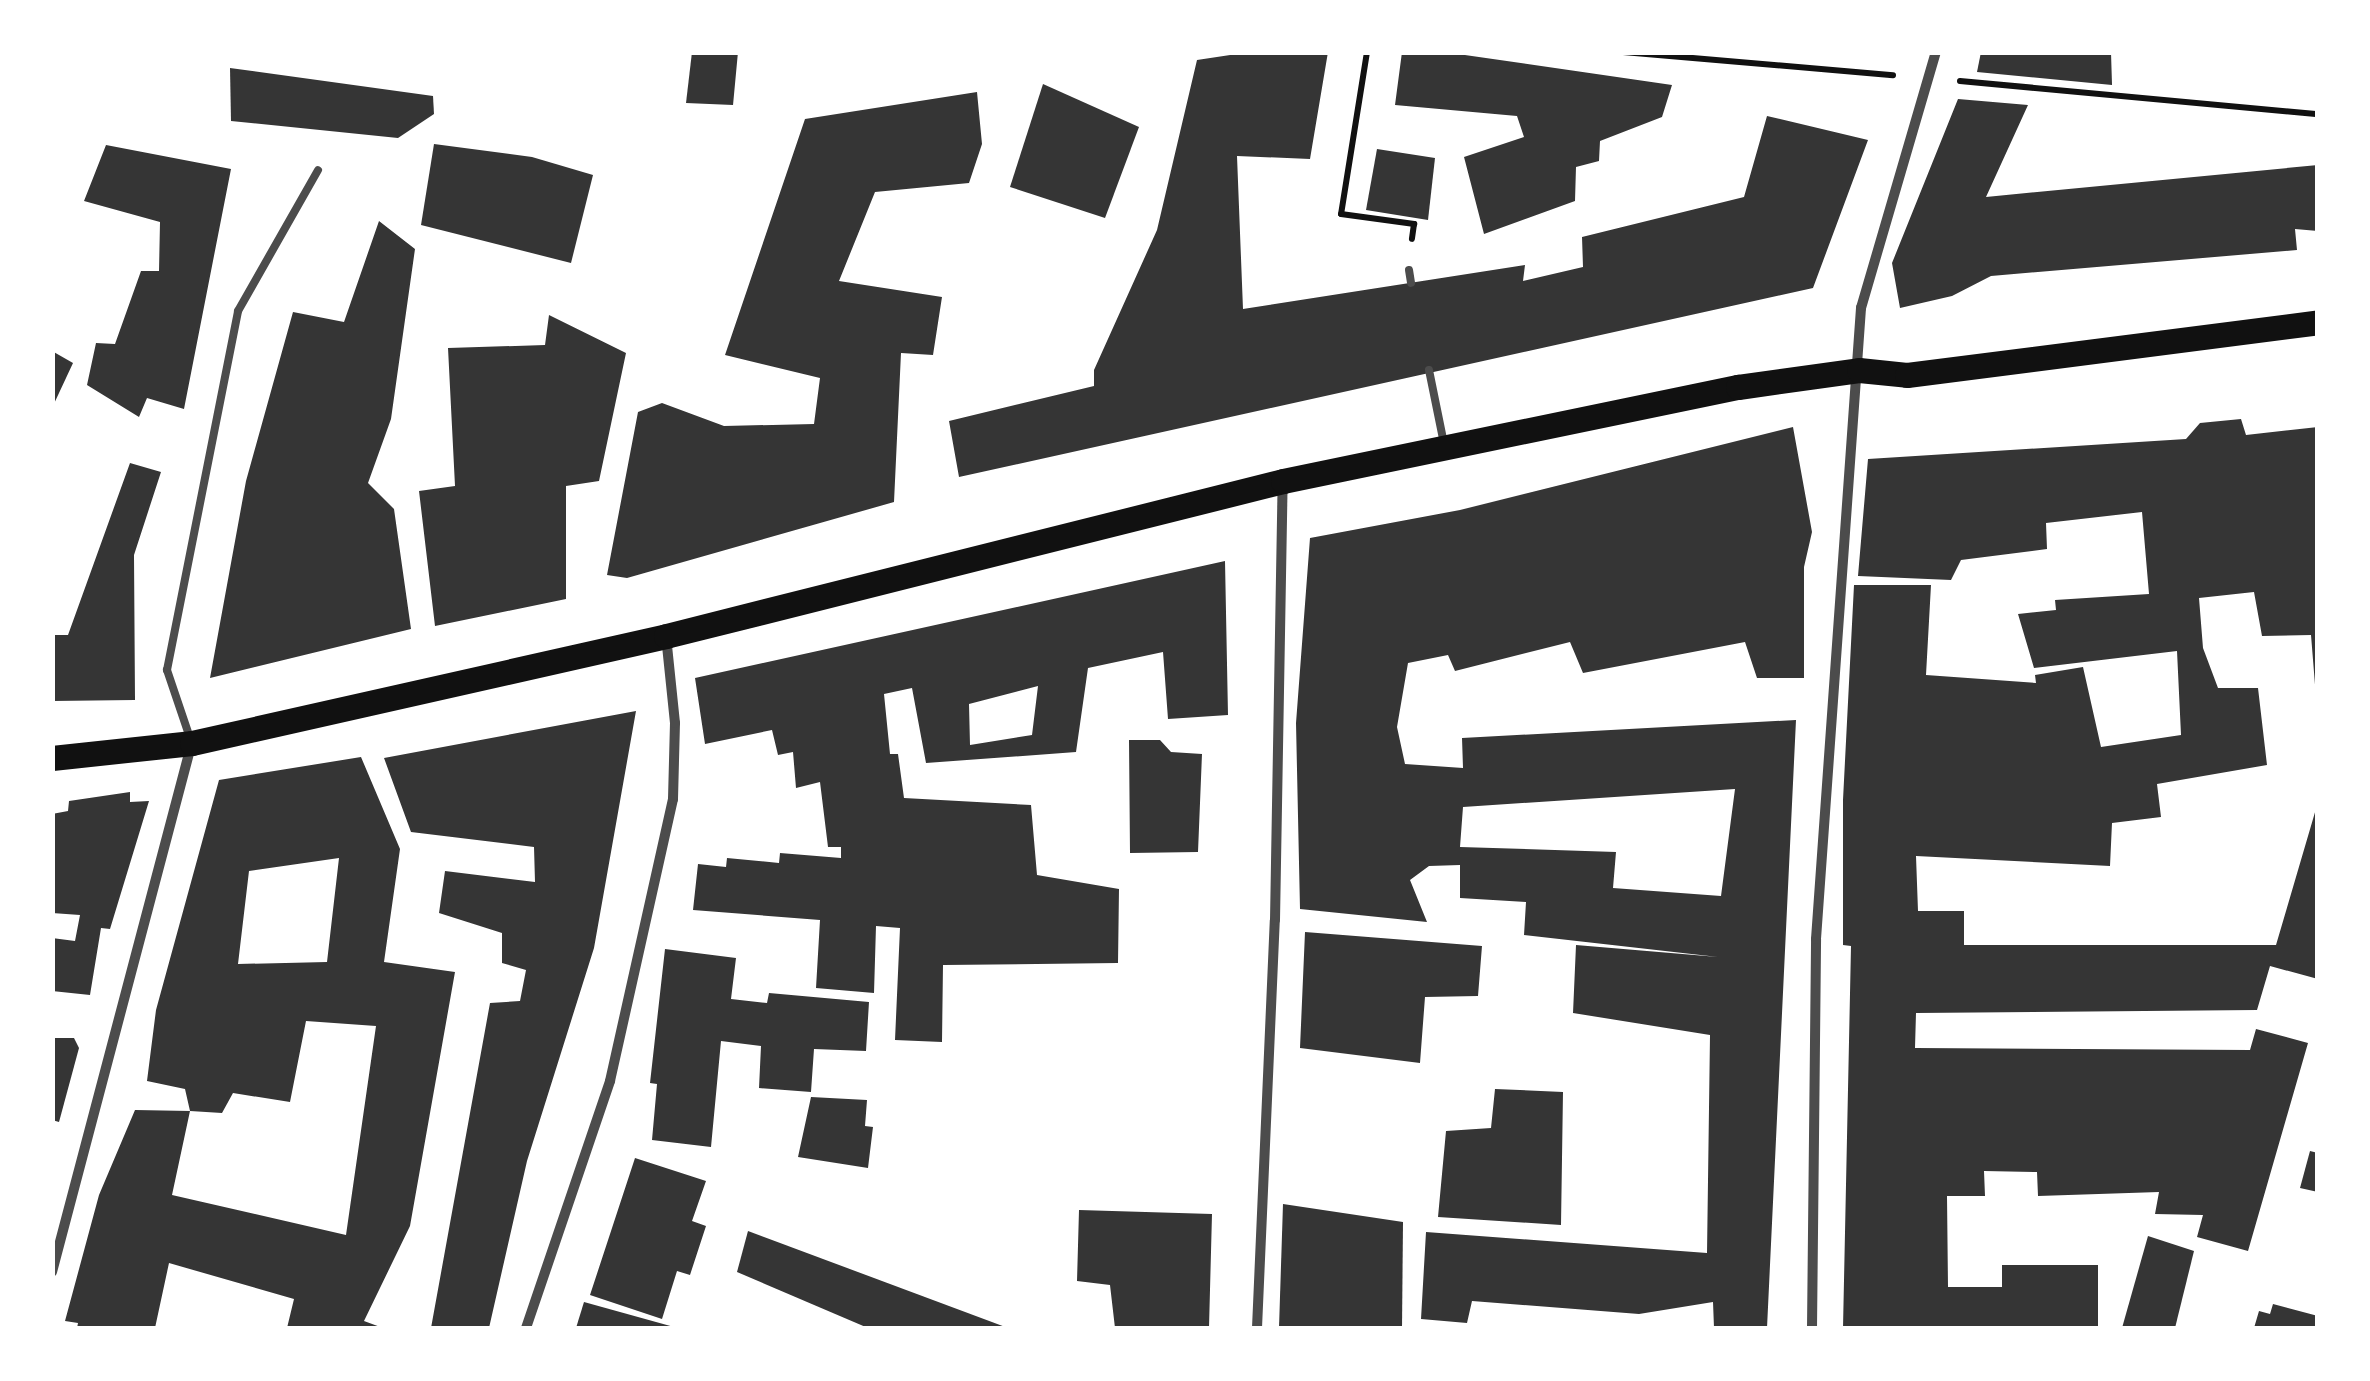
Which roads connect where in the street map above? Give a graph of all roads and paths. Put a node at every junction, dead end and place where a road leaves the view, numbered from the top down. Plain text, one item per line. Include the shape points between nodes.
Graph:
1 (1366, 52) edge
2 (1622, 52) edge
3 (1936, 52) edge
4 (1928, 78) junction
5 (2318, 114) edge
6 (318, 170) dead end
7 (1409, 270) joint
8 (1411, 283) dead end
9 (2318, 322) edge
10 (1429, 370) dead end
11 (1859, 370) junction
12 (1445, 448) junction
13 (1283, 481) junction
14 (666, 636) junction
15 (192, 743) junction
16 (52, 758) edge
17 (52, 1272) edge
18 (526, 1328) edge
19 (1257, 1328) edge
20 (1812, 1328) edge

1 - 7 path via 1342,214 1414,224
2 - 4 path
3 - 4 street
4 - 5 path
4 - 11 street via 1861,308
6 - 15 lane via 238,311 167,670
7 - 8 lane
9 - 11 main road via 1907,375
10 - 12 lane
11 - 12 main road via 1738,387
11 - 20 street via 1816,938
12 - 13 main road
13 - 14 main road
13 - 19 street via 1275,920
14 - 15 main road
14 - 18 street via 675,723 673,799 610,1082
15 - 16 main road
15 - 17 street

